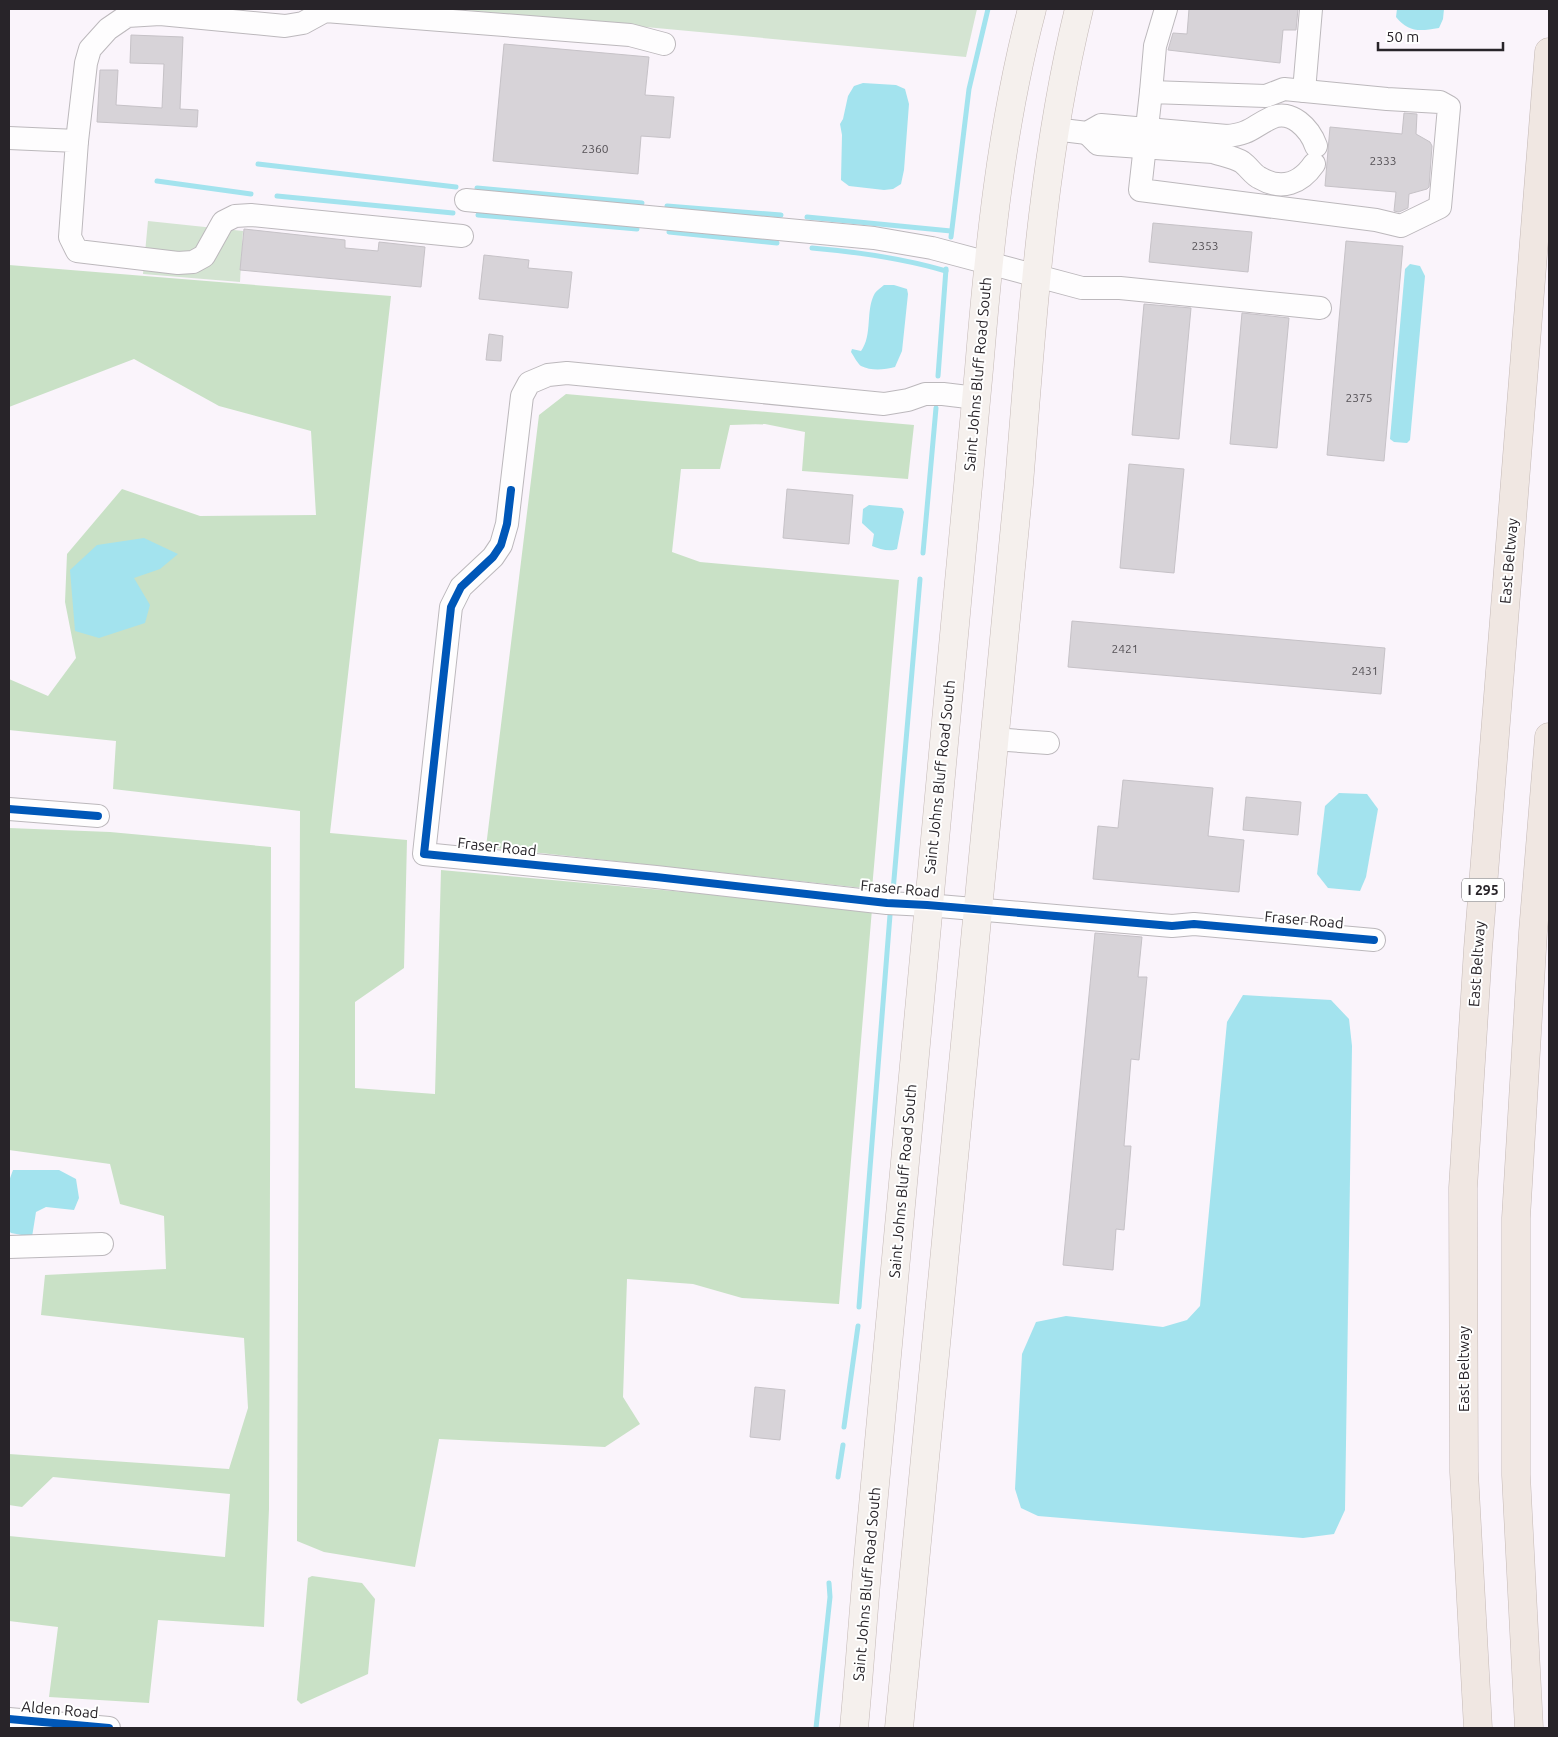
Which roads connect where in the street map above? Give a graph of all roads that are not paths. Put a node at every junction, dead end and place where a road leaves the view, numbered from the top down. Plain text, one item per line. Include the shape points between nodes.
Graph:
1 (1032, 9) edge
2 (1079, 9) edge
3 (1166, 9) edge
4 (1311, 9) edge
5 (664, 44) dead end
6 (1549, 52) edge
7 (1304, 91) junction
8 (1151, 92) junction
9 (1269, 106) junction
10 (1054, 129) junction
11 (12, 132) edge
12 (1146, 138) junction
13 (77, 141) junction
14 (1259, 178) junction
15 (466, 200) dead end
16 (1254, 205) junction
17 (462, 236) dead end
18 (988, 262) junction
19 (1036, 277) junction
20 (1320, 308) dead end
21 (976, 398) junction
22 (1549, 737) edge
23 (993, 739) junction
24 (1048, 743) dead end
25 (9, 809) edge
26 (98, 816) dead end
27 (927, 905) junction
28 (977, 910) junction
29 (1374, 940) dead end
30 (102, 1244) dead end
31 (9, 1247) edge
32 (9, 1719) edge
33 (109, 1728) edge
34 (854, 1728) edge
35 (899, 1728) edge
36 (1478, 1728) edge
37 (1529, 1728) edge

1 - 18 main road, Saint Johns Bluff Road South via 1019,60
2 - 10 main road
3 - 8 street via 1155,46
4 - 7 street
5 - 13 street via 630,35 325,11 303,23 285,26 160,14 127,16 108,29 90,49
6 - 36 highway, East Beltway / I 295 via 1478,949 1463,1188 1464,1472
7 - 9 street via 1284,89
7 - 16 street via 1440,102 1449,108 1440,207 1400,226 1376,220
8 - 9 street
8 - 12 street
9 - 12 street via 1252,131 1234,136
9 - 14 street via 1306,127 1312,136 1315,155 1307,174 1299,180 1275,184
10 - 12 street via 1088,133 1101,125
10 - 19 main road
11 - 13 street
12 - 14 street via 1228,156 1243,163
12 - 16 street via 1140,190
13 - 17 street via 70,237 77,251 193,262 204,256 223,222 235,216 251,215
14 - 16 street
15 - 18 street via 874,238
18 - 19 street
18 - 21 main road, Saint Johns Bluff Road South
19 - 20 street via 1082,288 1120,288
19 - 23 main road
21 - 27 main road, Saint Johns Bluff Road South
21 - 27 street, Fraser Road via 925,394 884,404 567,373 548,375 530,383 522,396 507,524 501,545 461,587 451,607 424,854
22 - 37 highway via 1533,932 1516,1218 1516,1475
23 - 24 street
23 - 28 main road
25 - 26 street
27 - 28 street, Fraser Road
27 - 34 main road, Saint Johns Bluff Road South
28 - 29 street, Fraser Road
28 - 35 main road
30 - 31 street
32 - 33 street, Alden Road

